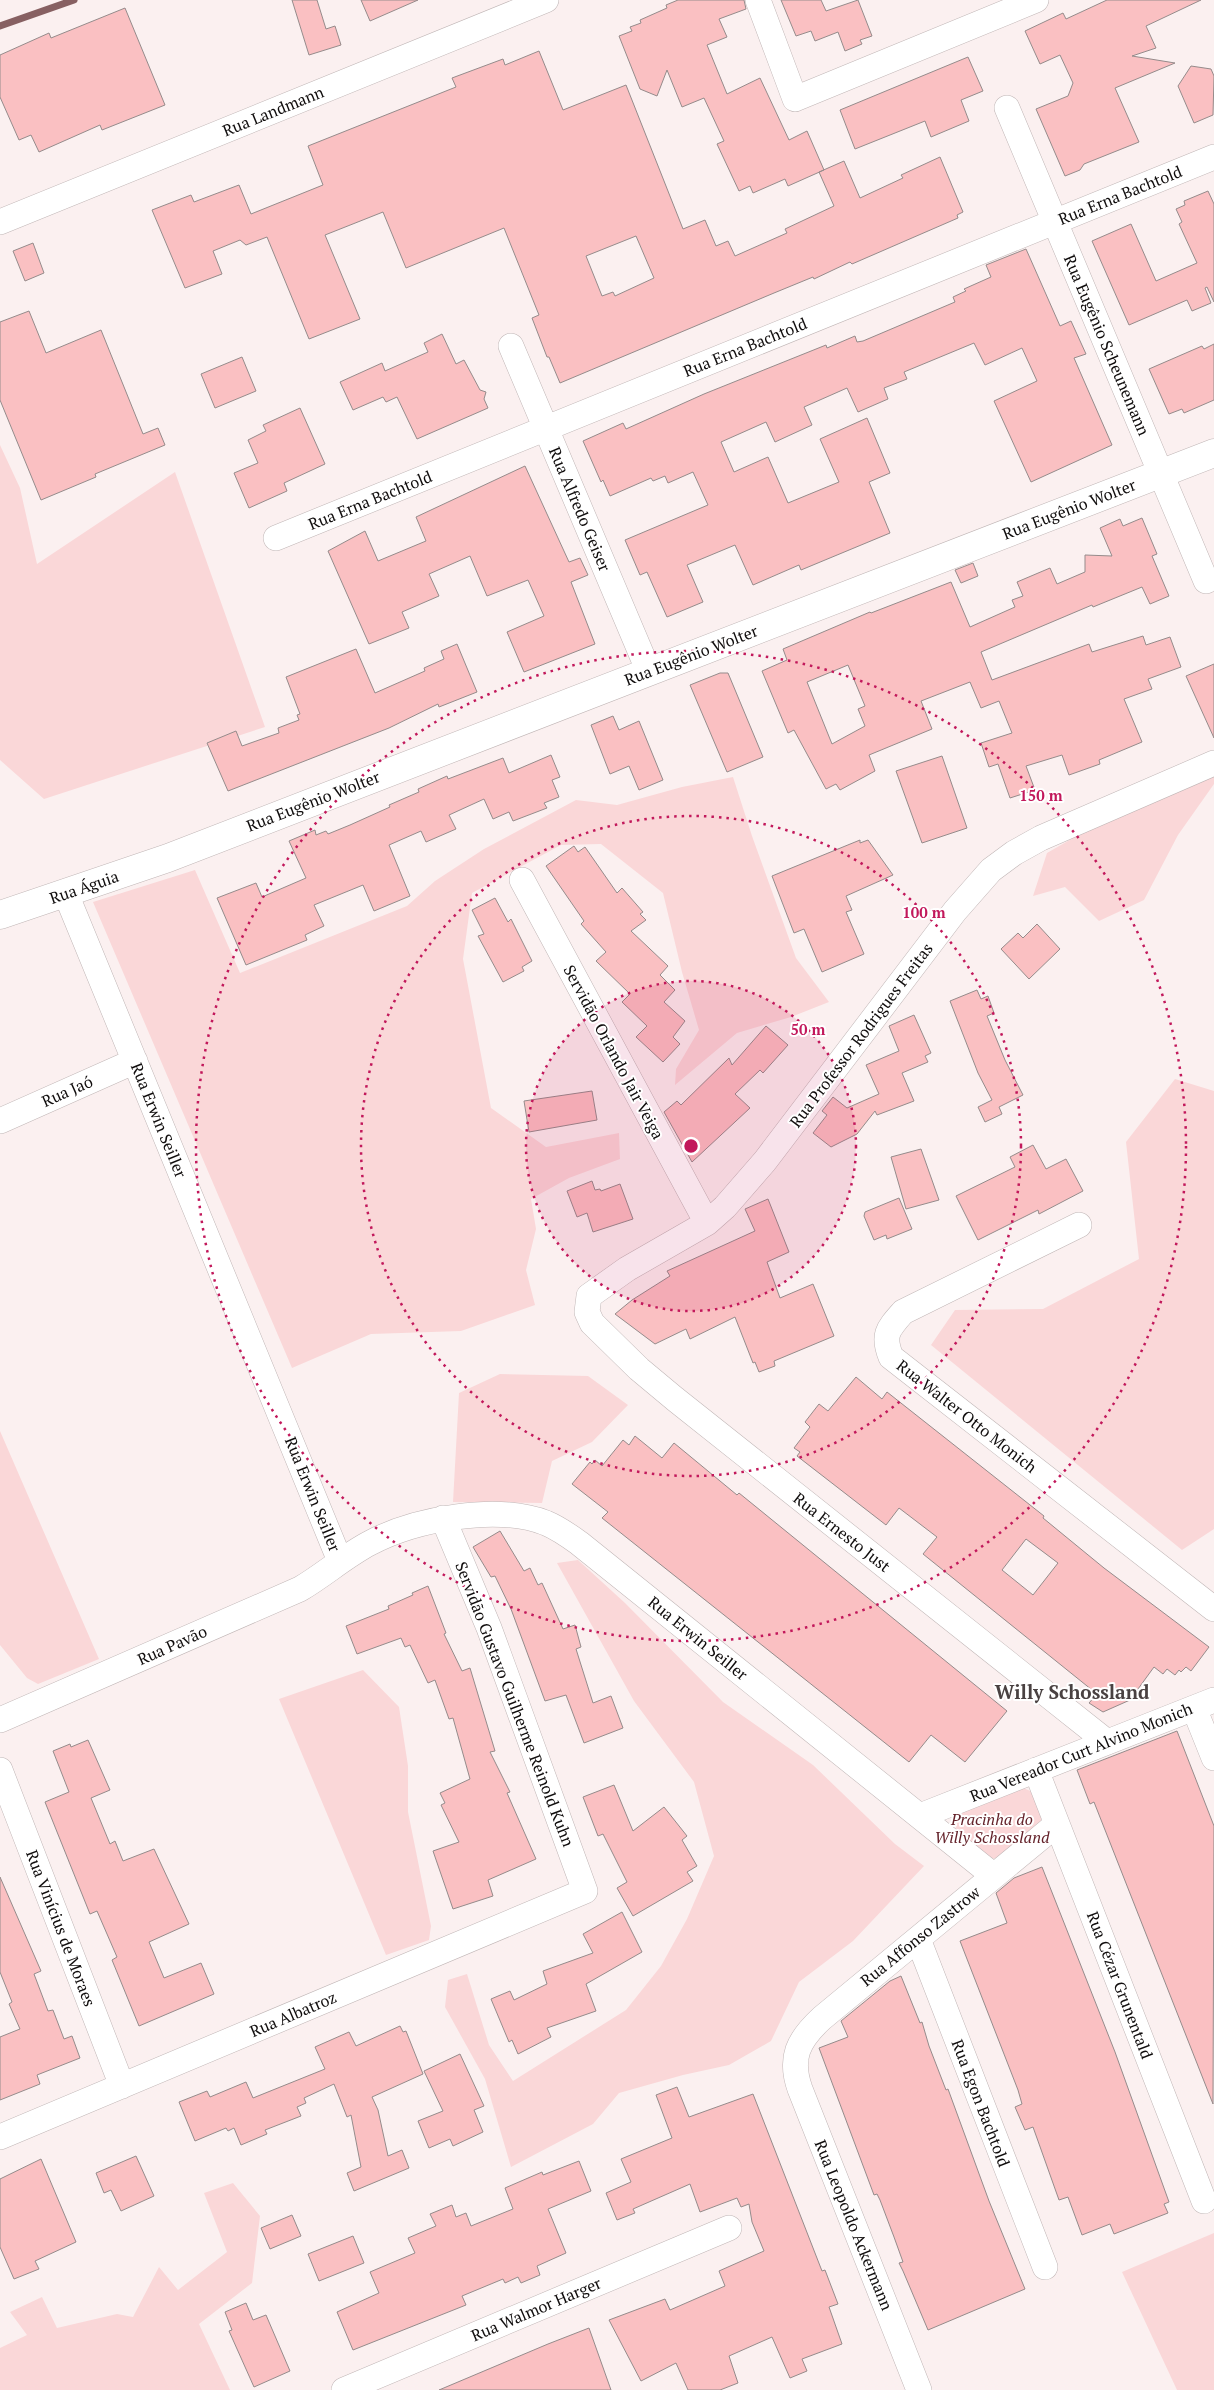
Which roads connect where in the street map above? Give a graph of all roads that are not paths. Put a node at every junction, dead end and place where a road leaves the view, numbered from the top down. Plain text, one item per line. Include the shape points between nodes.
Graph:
1 (546, 0) edge
2 (758, 0) edge
3 (1036, 0) edge
4 (1007, 108) dead end
5 (1214, 157) edge
6 (1055, 221) junction
7 (0, 222) edge
8 (511, 346) dead end
9 (546, 428) junction
10 (1214, 453) edge
11 (1161, 473) junction
12 (276, 538) dead end
13 (1206, 581) dead end
14 (649, 672) junction
15 (1214, 763) edge
16 (168, 858) joint
17 (522, 880) dead end
18 (66, 894) junction
19 (0, 915) edge
20 (135, 1061) junction
21 (0, 1121) edge
22 (707, 1223) junction
23 (1078, 1225) dead end
24 (587, 1312) joint
25 (444, 1518) junction
26 (340, 1561) junction
27 (1214, 1609) edge
28 (1204, 1704) edge
29 (0, 1720) edge
30 (1107, 1742) junction
31 (1214, 1758) edge
32 (0, 1770) edge
33 (1036, 1770) junction
34 (920, 1816) junction
35 (1057, 1824) junction
36 (994, 1876) junction
37 (585, 1891) joint
38 (918, 1939) junction
39 (795, 2059) joint
40 (122, 2086) junction
41 (0, 2137) edge
42 (1204, 2201) dead end
43 (729, 2228) dead end
44 (1045, 2267) dead end
45 (344, 2390) edge
46 (919, 2390) edge

1 - 7 street, Rua Landmann
2 - 3 street via 795,99
4 - 6 street, Rua Eugênio Scheunemann
5 - 6 street, Rua Erna Bachtold
6 - 9 street, Rua Erna Bachtold
6 - 11 street, Rua Eugênio Scheunemann
8 - 9 street, Rua Alfredo Geiser
9 - 12 street, Rua Erna Bachtold
9 - 14 street, Rua Alfredo Geiser
10 - 11 street, Rua Eugênio Wolter
11 - 13 street, Rua Eugênio Scheunemann
11 - 14 street, Rua Eugênio Wolter
14 - 16 street, Rua Eugênio Wolter
15 - 22 street, Rua Professor Rodrigues Freitas via 1041,838 991,870 955,911 765,1161
16 - 18 street, Rua Águia
17 - 22 street, Servidão Orlando Jair Veiga
18 - 19 street, Rua Águia
18 - 20 street, Rua Erwin Seiller
20 - 21 street, Rua Jaó
20 - 26 street, Rua Erwin Seiller
22 - 24 street, Rua Professor Rodrigues Freitas via 605,1283 590,1296
23 - 27 street, Rua Walter Otto Monich via 903,1312 889,1328 886,1343 891,1357
24 - 30 street, Rua Ernesto Just via 592,1323 607,1339 675,1399
25 - 26 street, Rua Erwin Seiller via 390,1533
25 - 34 street, Rua Erwin Seiller via 526,1518 562,1531
25 - 37 street, Servidão Gustavo Guilherme Reinold Kuhn via 489,1628
26 - 29 street, Rua Pavão via 300,1589
28 - 30 street, Rua Vereador Curt Alvino Monich
28 - 31 street
30 - 33 street, Rua Vereador Curt Alvino Monich
32 - 40 street, Rua Vinícius de Moraes
33 - 34 street, Rua Vereador Curt Alvino Monich
33 - 35 street, Rua Cézar Grunentald
34 - 36 street, Rua Erwin Seiller
35 - 36 street, Rua Affonso Zastrow
35 - 42 street, Rua Cézar Grunentald
36 - 38 street, Rua Affonso Zastrow
37 - 40 street, Rua Albatroz
38 - 39 street, Rua Affonso Zastrow via 812,2026
38 - 44 street, Rua Egon Bachtold
39 - 46 street, Rua Leopoldo Ackermann via 794,2069 800,2089
40 - 41 street, Rua Albatroz
43 - 45 street, Rua Walmor Harger

